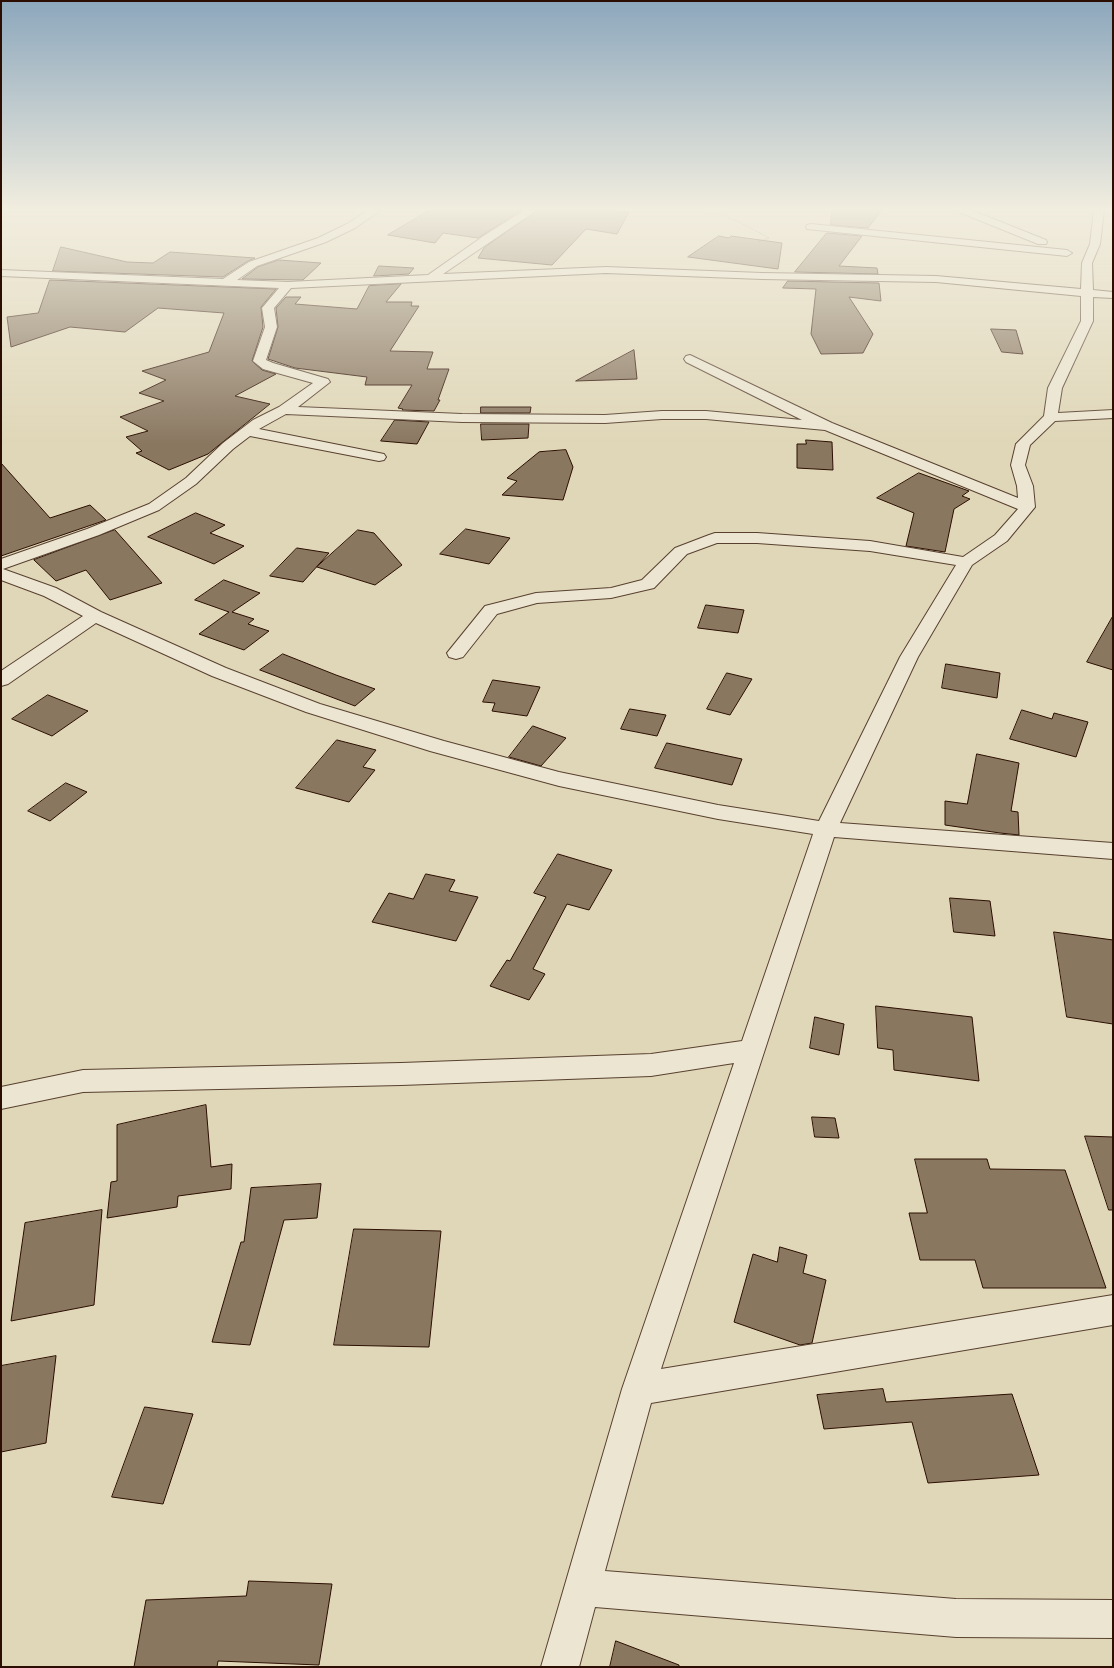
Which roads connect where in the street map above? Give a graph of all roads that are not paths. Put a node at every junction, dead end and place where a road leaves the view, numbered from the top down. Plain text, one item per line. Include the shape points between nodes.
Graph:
1 (286, 288) edge
2 (1031, 288) edge
3 (1086, 288) edge
4 (1087, 293) junction
5 (1113, 295) edge
6 (690, 358) dead end
7 (284, 410) junction
8 (1113, 414) edge
9 (1050, 417) junction
10 (827, 426) junction
11 (248, 431) junction
12 (380, 457) dead end
13 (1027, 507) junction
14 (966, 562) junction
15 (3, 574) edge
16 (95, 616) junction
17 (456, 653) dead end
18 (1, 680) edge
19 (826, 828) junction
20 (1113, 851) edge
21 (751, 1050) junction
22 (1, 1098) edge
23 (1113, 1310) edge
24 (638, 1389) junction
25 (583, 1588) junction
26 (1113, 1619) edge
27 (560, 1667) edge

1 - 7 street via 268,308 271,326 259,361 323,382
2 - 4 street
3 - 4 street
4 - 5 street
4 - 9 street via 1087,321 1055,388
6 - 10 street
7 - 10 street via 462,418 605,419 706,415
7 - 11 street
8 - 9 street
9 - 13 street via 1023,444 1021,451 1018,465 1025,486
10 - 13 street
11 - 12 street
11 - 15 street via 191,481 154,507
13 - 14 street via 1000,538
14 - 17 street via 870,546 757,538 715,538 681,551 648,584 611,593 536,598 491,610
14 - 19 street via 909,657
15 - 16 street via 50,592
16 - 18 street
16 - 19 street via 219,672 313,708 437,746 559,780 718,812
19 - 20 street
19 - 21 street
21 - 22 street via 651,1065 83,1081
21 - 24 street
23 - 24 street
24 - 25 street
25 - 26 street via 956,1618
25 - 27 street

